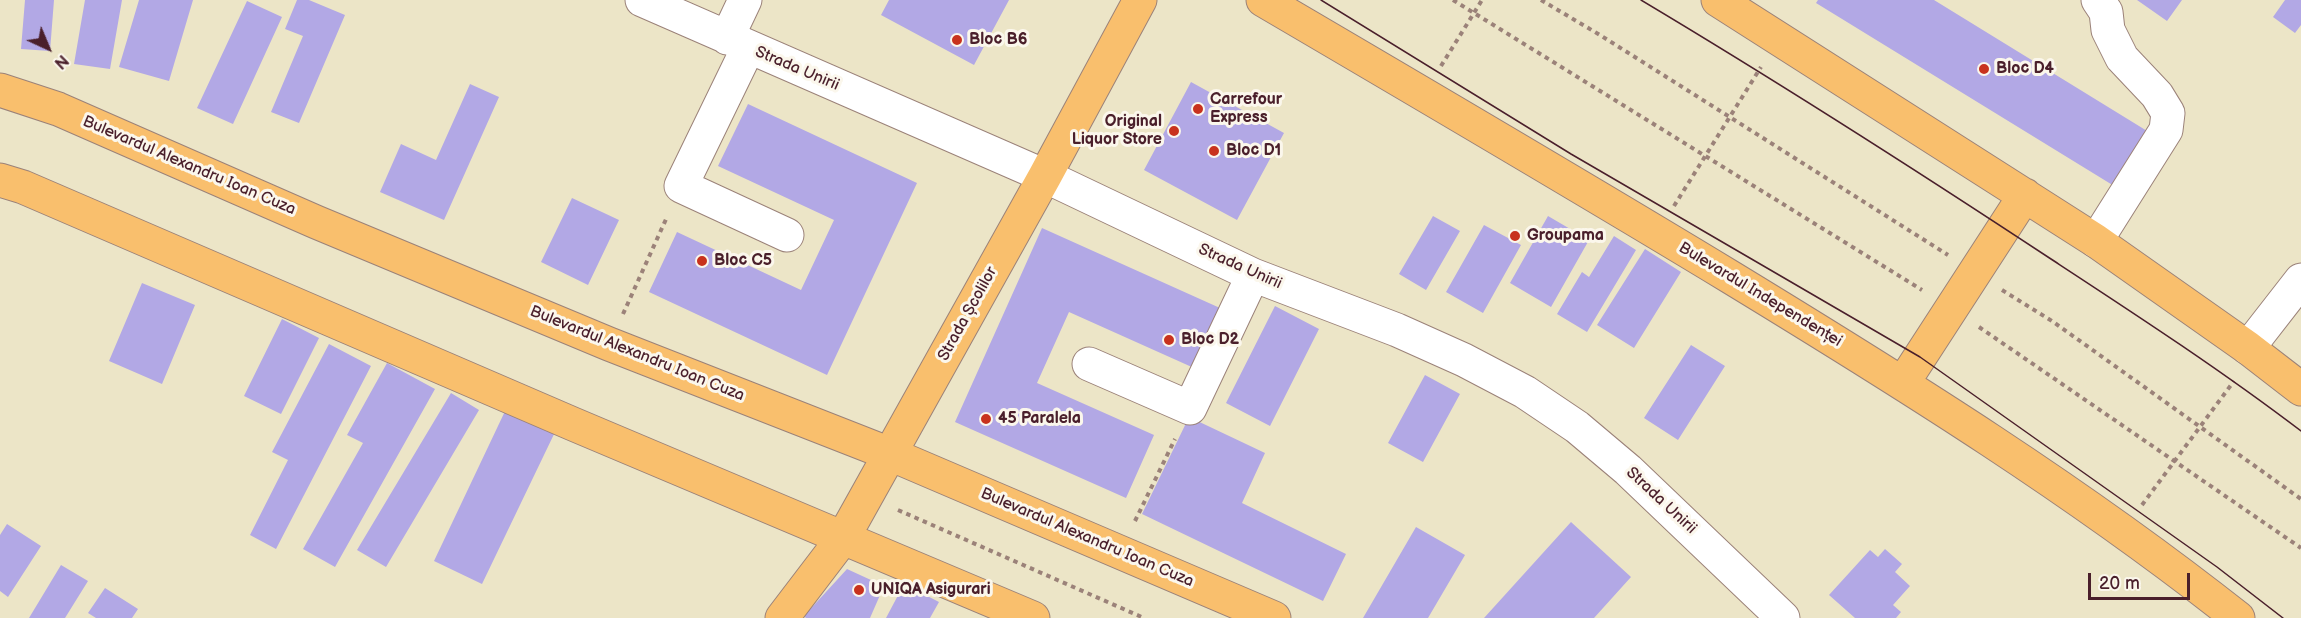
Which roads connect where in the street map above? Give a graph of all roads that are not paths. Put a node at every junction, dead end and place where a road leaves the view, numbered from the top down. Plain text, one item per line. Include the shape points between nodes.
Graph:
1 (642, 0) edge
2 (746, 0) edge
3 (1140, 0) edge
4 (1263, 0) edge
5 (2098, 0) edge
6 (1721, 1) edge
7 (738, 43) junction
8 (0, 90) edge
9 (1045, 176) junction
10 (0, 180) edge
11 (2025, 195) junction
12 (787, 235) dead end
13 (2096, 241) junction
14 (1253, 275) junction
15 (2301, 280) edge
16 (2251, 351) junction
17 (1089, 364) dead end
18 (1903, 383) junction
19 (2301, 390) edge
20 (890, 454) junction
21 (843, 538) junction
22 (782, 618) edge
23 (1033, 618) edge
24 (1274, 618) edge
25 (1783, 618) edge
26 (2238, 618) edge

1 - 7 street, Strada Unirii
2 - 7 street
3 - 9 main road, Strada Școlilor
4 - 18 main road, Bulevardul Independenței
5 - 13 street via 2122,58 2157,94 2168,112 2166,130
6 - 11 main road
7 - 9 street, Strada Unirii
7 - 12 street via 681,186
8 - 20 main road, Bulevardul Alexandru Ioan Cuza via 58,109 609,344
9 - 14 street, Strada Unirii
9 - 20 main road, Strada Școlilor
10 - 21 main road
11 - 13 main road
11 - 18 main road
13 - 16 main road
14 - 17 street via 1190,408
14 - 25 street, Strada Unirii via 1397,330 1525,392 1577,427 1628,470
15 - 16 street
16 - 19 main road
18 - 26 main road, Bulevardul Independenței via 2122,530
20 - 21 main road, Strada Școlilor
20 - 24 main road, Bulevardul Alexandru Ioan Cuza
21 - 22 main road, Strada Școlilor
21 - 23 main road

